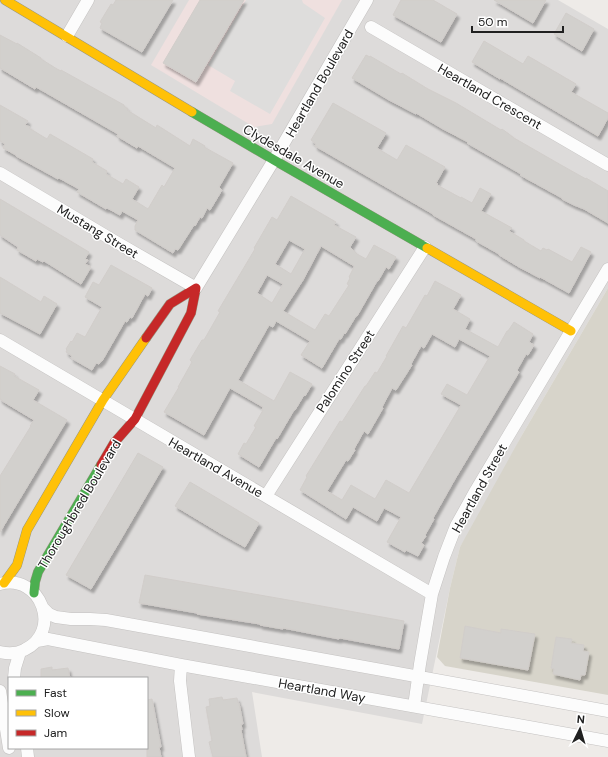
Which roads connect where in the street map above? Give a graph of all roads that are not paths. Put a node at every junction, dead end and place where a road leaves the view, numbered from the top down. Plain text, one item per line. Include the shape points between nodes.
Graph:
1 (5, 0) edge
2 (88, 0) edge
3 (366, 2) edge
4 (371, 27) junction
5 (348, 32) junction
6 (67, 36) junction
7 (274, 160) junction
8 (608, 165) edge
9 (0, 173) edge
10 (425, 247) junction
11 (608, 269) edge
12 (196, 288) junction
13 (571, 331) junction
14 (0, 340) edge
15 (103, 400) junction
16 (135, 419) junction
17 (266, 496) junction
18 (2, 584) edge
19 (34, 593) junction
20 (432, 594) junction
21 (43, 608) junction
22 (37, 641) junction
23 (0, 652) edge
24 (20, 652) junction
25 (181, 665) junction
26 (14, 677) edge
27 (418, 677) junction
28 (0, 691) edge
29 (414, 706) junction
30 (608, 711) edge
31 (608, 741) edge
32 (8, 742) edge
33 (189, 757) edge

1 - 6 street, Clydesdale Avenue
2 - 6 street
3 - 4 street
3 - 5 street, Heartland Boulevard
4 - 5 street
4 - 8 street, Heartland Crescent
5 - 7 street, Heartland Boulevard
6 - 7 street, Clydesdale Avenue
7 - 10 street, Clydesdale Avenue
7 - 12 street, Heartland Boulevard
9 - 12 street, Mustang Street
10 - 13 street, Clydesdale Avenue
10 - 17 street, Palomino Street
11 - 13 street
12 - 15 street, Heartland Boulevard via 170,304
12 - 16 street, Heartland Boulevard via 191,313
13 - 20 street, Heartland Street via 465,507
14 - 15 street, Heartland Avenue
15 - 16 street, Heartland Avenue
15 - 18 street, Thoroughbred Boulevard via 27,530 17,566
16 - 17 street, Heartland Avenue
16 - 19 street, Thoroughbred Boulevard via 114,443 38,572
17 - 20 street, Heartland Avenue
18 - 19 street via 15,583
19 - 21 street
20 - 27 street, Heartland Street
21 - 22 street via 45,620
21 - 27 street via 56,617 106,620
22 - 24 street
22 - 25 street, Heartland Way via 48,639
23 - 24 street
24 - 26 street
25 - 29 street, Heartland Way
25 - 33 street via 180,681
27 - 29 street, Heartland Street
27 - 30 street
28 - 32 street
29 - 31 street, Heartland Way

